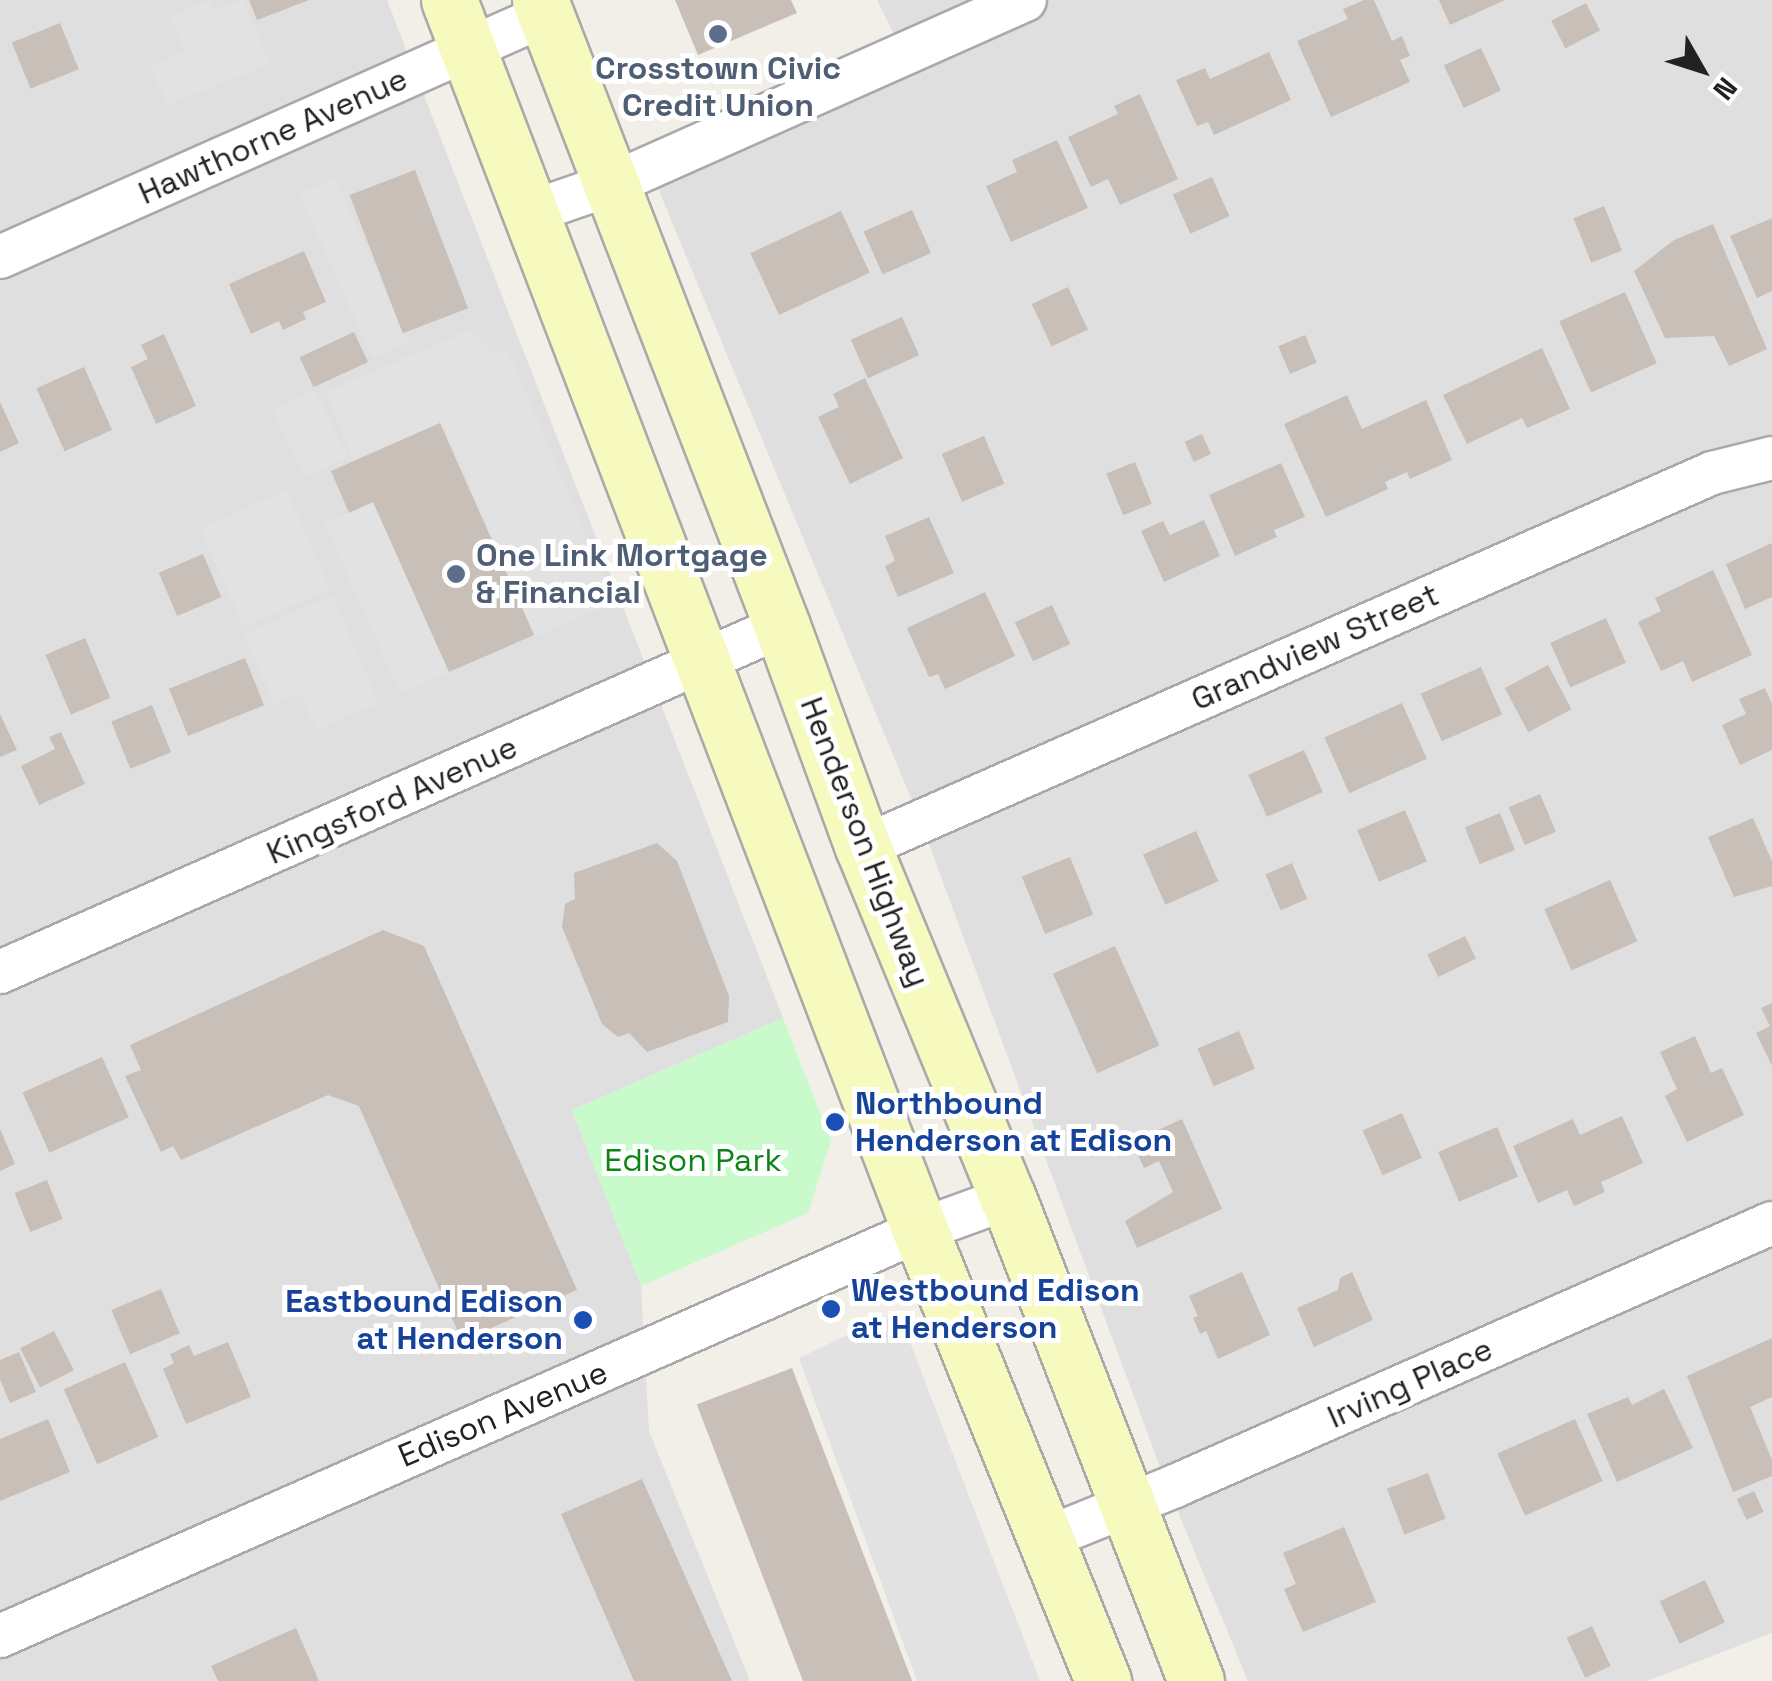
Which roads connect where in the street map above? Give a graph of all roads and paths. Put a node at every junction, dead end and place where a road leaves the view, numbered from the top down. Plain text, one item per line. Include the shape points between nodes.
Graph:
1 (1025, 0) edge
2 (542, 7) edge
3 (459, 25) edge
4 (612, 184) junction
5 (531, 212) junction
6 (0, 257) edge
7 (1772, 458) edge
8 (782, 626) junction
9 (702, 660) junction
10 (863, 848) junction
11 (0, 972) edge
12 (1008, 1198) junction
13 (1772, 1223) edge
14 (920, 1230) junction
15 (1127, 1505) junction
16 (1047, 1538) junction
17 (0, 1636) edge
18 (1102, 1681) edge
19 (1196, 1681) edge

1 - 4 street
2 - 3 street, Hawthorne Avenue
2 - 4 main road, Henderson Highway
3 - 5 main road
3 - 6 street, Hawthorne Avenue
4 - 5 street
4 - 8 main road, Henderson Highway
5 - 9 main road
7 - 10 street, Grandview Street via 1712,473
8 - 9 street, Kingsford Avenue
8 - 10 main road, Henderson Highway
9 - 11 street, Kingsford Avenue
9 - 14 main road
10 - 12 main road, Henderson Highway
12 - 14 street, Edison Avenue
12 - 15 main road, Henderson Highway
13 - 15 street, Irving Place
14 - 16 main road
14 - 17 street, Edison Avenue
15 - 16 street, Irving Place
15 - 19 main road, Henderson Highway
16 - 18 main road

